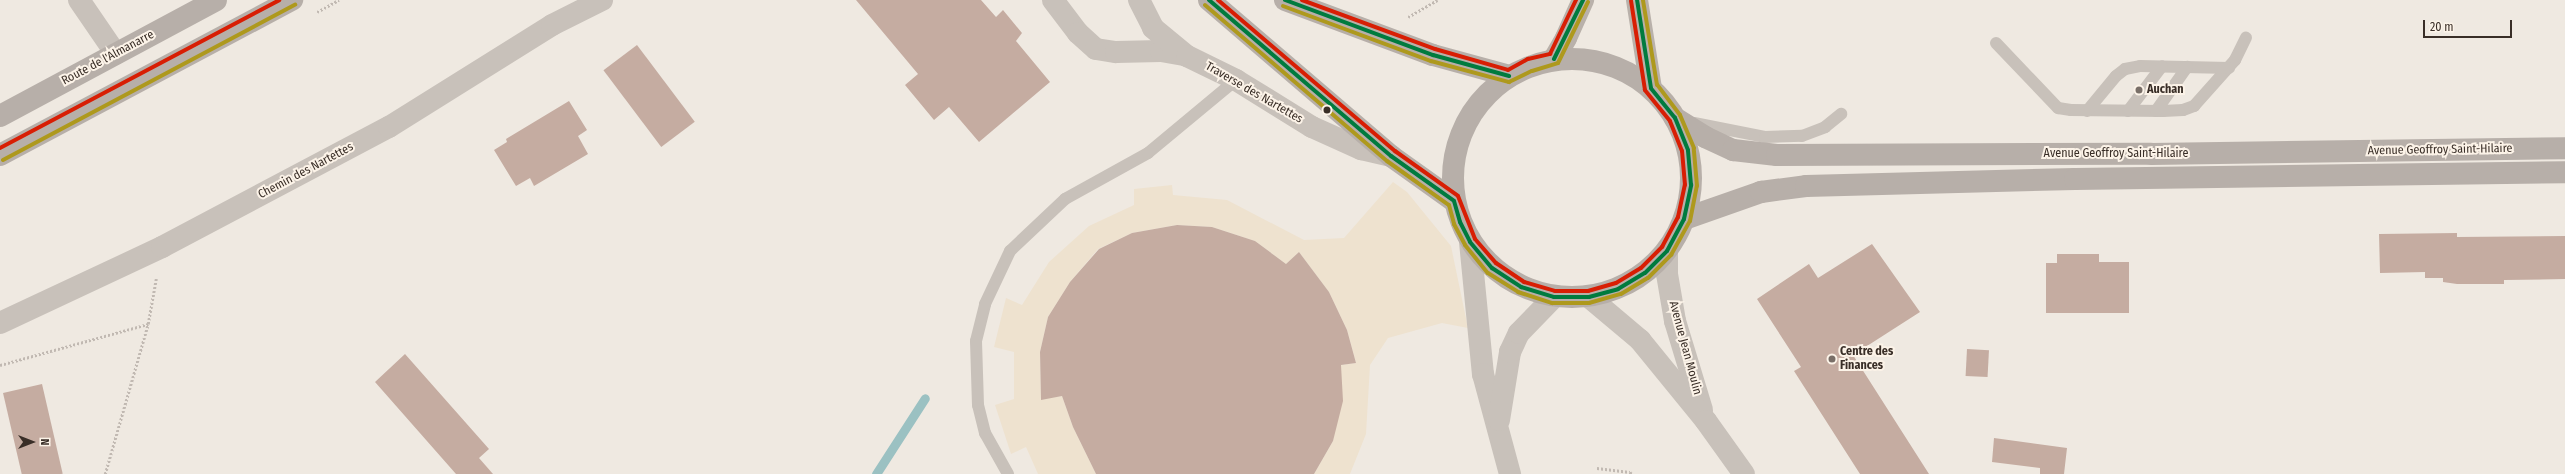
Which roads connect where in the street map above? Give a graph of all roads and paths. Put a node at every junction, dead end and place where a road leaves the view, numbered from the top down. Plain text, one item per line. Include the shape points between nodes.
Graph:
1 (78, 0) edge
2 (216, 0) edge
3 (292, 0) edge
4 (602, 0) edge
5 (1053, 0) edge
6 (1209, 0) edge
7 (1285, 0) edge
8 (1437, 0) edge
9 (1583, 0) edge
10 (1637, 0) edge
11 (1142, 7) edge
12 (1402, 21) dead end
13 (2246, 37) dead end
14 (1996, 43) dead end
15 (1116, 52) junction
16 (116, 54) junction
17 (1187, 56) junction
18 (1554, 59) junction
19 (2162, 66) junction
20 (2187, 67) junction
21 (2229, 68) junction
22 (1508, 76) junction
23 (1236, 80) junction
24 (1651, 88) junction
25 (2087, 111) junction
26 (2128, 111) junction
27 (2156, 111) junction
28 (1841, 114) dead end
29 (0, 116) edge
30 (1675, 118) junction
31 (2565, 148) edge
32 (0, 155) edge
33 (1391, 156) junction
34 (2565, 172) edge
35 (1454, 200) junction
36 (1684, 219) junction
37 (1470, 242) junction
38 (162, 248) junction
39 (1667, 251) junction
40 (1554, 297) junction
41 (1589, 297) junction
42 (0, 323) edge
43 (148, 324) junction
44 (0, 365) edge
45 (1706, 421) junction
46 (1498, 429) junction
47 (1597, 468) dead end
48 (105, 474) edge
49 (1008, 474) edge
50 (1510, 474) edge
51 (1632, 474) edge
52 (1744, 474) edge

1 - 16 street
2 - 16 main road, Route de l'Almanarre
3 - 32 main road
4 - 38 street, Chemin des Nartettes via 552,25 389,127
5 - 15 street via 1088,43 1096,48
6 - 33 main road
7 - 22 main road via 1433,55
8 - 12 path
9 - 18 street
10 - 24 street
11 - 15 street via 1144,26 1139,35
11 - 17 street, Traverse des Nartettes via 1153,28
13 - 21 lane
14 - 25 lane via 2058,108
15 - 17 street via 1161,51
16 - 29 main road, Route de l'Almanarre
17 - 23 street, Traverse des Nartettes
18 - 22 main road
18 - 24 main road via 1589,59 1622,70
19 - 20 lane
19 - 25 lane via 2140,66 2125,70 2116,76
19 - 26 lane
20 - 21 lane
20 - 27 lane
21 - 27 lane via 2194,106 2183,110
22 - 35 main road via 1481,99 1462,130 1453,165
23 - 33 street, Traverse des Nartettes via 1312,126 1361,149
23 - 49 lane via 1148,153 1064,199 1010,251 985,304 976,341 978,405 985,433
24 - 30 main road
25 - 26 lane
26 - 27 lane
28 - 30 lane via 1825,127 1802,136 1765,137
30 - 31 main road, Avenue Geoffroy Saint-Hilaire via 1705,137 1733,150 1777,155 2151,154
30 - 36 main road via 1688,150 1691,185
33 - 35 main road
34 - 36 main road, Avenue Geoffroy Saint-Hilaire via 2075,179 1806,186 1761,192
35 - 37 main road via 1460,222
36 - 39 main road
37 - 40 main road via 1492,268 1515,283
37 - 46 street via 1483,374
38 - 42 street, Chemin des Nartettes
38 - 43 path
39 - 41 main road via 1645,273 1632,281 1618,289
39 - 45 street, Avenue Jean Moulin via 1667,274 1675,321
40 - 41 main road
40 - 46 street via 1519,333 1510,352
41 - 45 street, Avenue Jean Moulin via 1640,340
43 - 44 path
43 - 48 path
45 - 52 street, Avenue Jean Moulin
46 - 50 street
47 - 51 path

